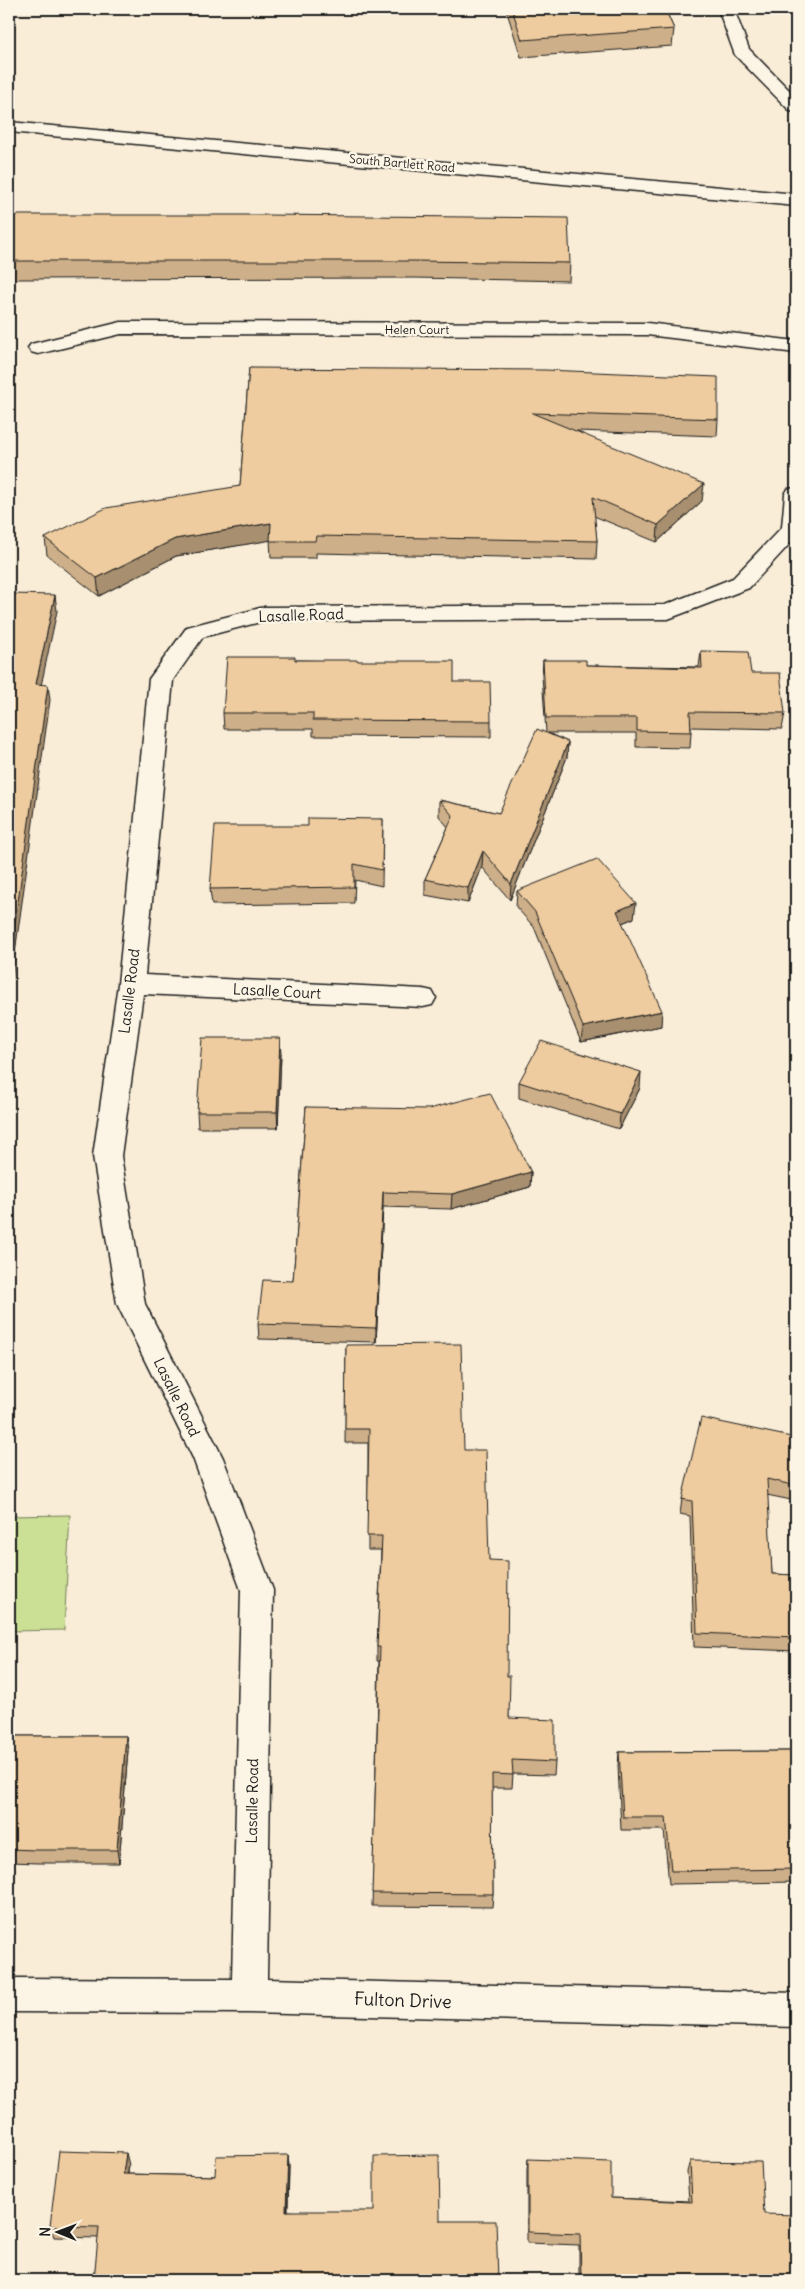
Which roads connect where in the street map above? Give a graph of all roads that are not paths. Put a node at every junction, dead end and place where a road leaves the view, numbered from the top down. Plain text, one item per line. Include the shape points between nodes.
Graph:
1 (726, 9) edge
2 (796, 106) edge
3 (9, 127) edge
4 (796, 200) edge
5 (796, 347) edge
6 (38, 348) dead end
7 (796, 494) edge
8 (131, 984) junction
9 (423, 998) dead end
10 (9, 1994) edge
11 (248, 1996) junction
12 (796, 2010) edge

1 - 2 street via 741,52
3 - 4 street, South Bartlett Road
5 - 6 street, Helen Court via 648,329 121,328
7 - 8 street, Lasalle Road via 793,528 741,583 668,612 264,614 195,632 161,679
8 - 9 street, Lasalle Court
8 - 11 street, Lasalle Road via 107,1156 132,1304 208,1458 257,1590
10 - 11 street, Fulton Drive
11 - 12 street, Fulton Drive

